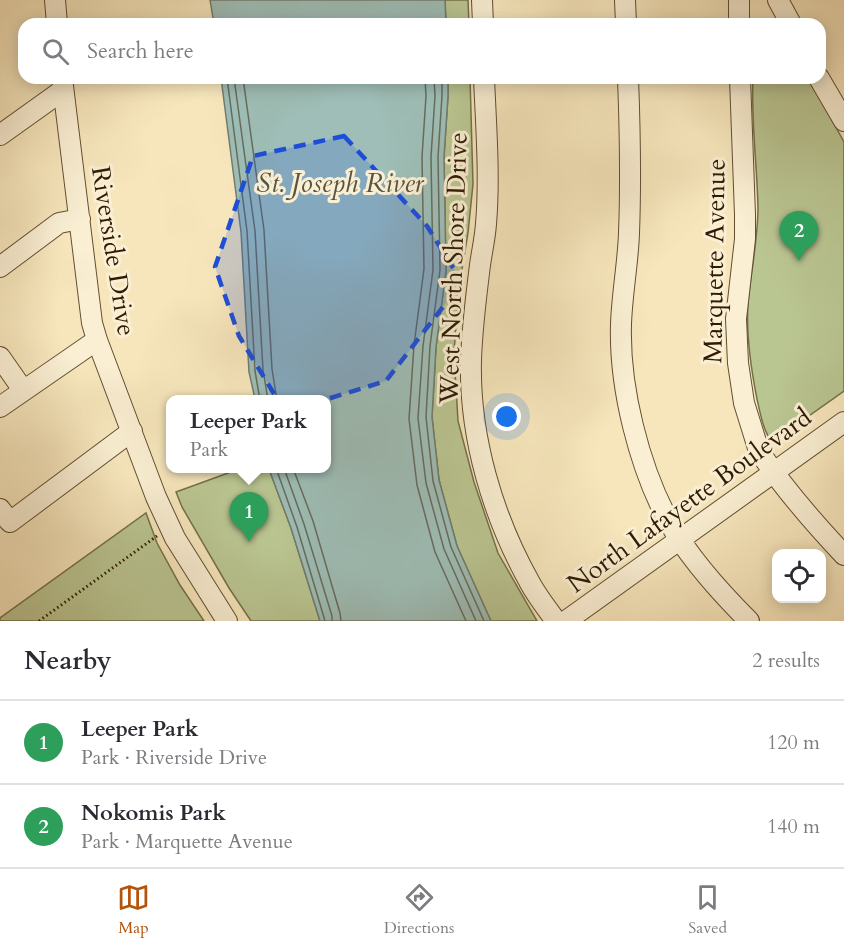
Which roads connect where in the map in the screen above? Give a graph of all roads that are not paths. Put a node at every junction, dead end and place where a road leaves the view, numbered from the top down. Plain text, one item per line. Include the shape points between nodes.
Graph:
1 (55, 0) edge
2 (482, 0) edge
3 (625, 0) edge
4 (739, 0) edge
5 (778, 0) edge
6 (56, 18) edge
7 (483, 18) edge
8 (626, 18) edge
9 (739, 18) edge
10 (788, 18) edge
11 (63, 84) edge
12 (484, 84) edge
13 (628, 84) edge
14 (740, 84) edge
15 (822, 84) edge
16 (844, 121) edge
17 (0, 135) edge
18 (80, 219) junction
19 (0, 267) edge
20 (97, 340) junction
21 (0, 357) edge
22 (24, 390) junction
23 (0, 407) edge
24 (844, 422) edge
25 (132, 431) junction
26 (773, 473) junction
27 (0, 509) edge
28 (681, 539) junction
29 (844, 555) edge
30 (227, 621) edge
31 (556, 621) edge
32 (566, 621) edge
33 (749, 621) edge

1 - 6 street
2 - 7 street
3 - 8 street
4 - 9 street
5 - 10 street
11 - 17 street
11 - 18 street, Riverside Drive
12 - 31 street, West North Shore Drive via 488,195 474,312 472,404 481,456 510,545
13 - 28 street via 630,173 621,325 623,369 639,449 653,489
14 - 26 street, Marquette Avenue via 745,239 736,319 738,363 744,403 758,448
15 - 16 street
18 - 19 street via 59,223
18 - 20 street, Riverside Drive
20 - 22 street
20 - 25 street, Riverside Drive
21 - 22 street
22 - 23 street
24 - 26 street, North Lafayette Boulevard
25 - 27 street via 10,522
25 - 30 street, Riverside Drive via 175,538
26 - 28 street, North Lafayette Boulevard
26 - 29 street, Marquette Avenue
28 - 32 street, North Lafayette Boulevard
28 - 33 street

